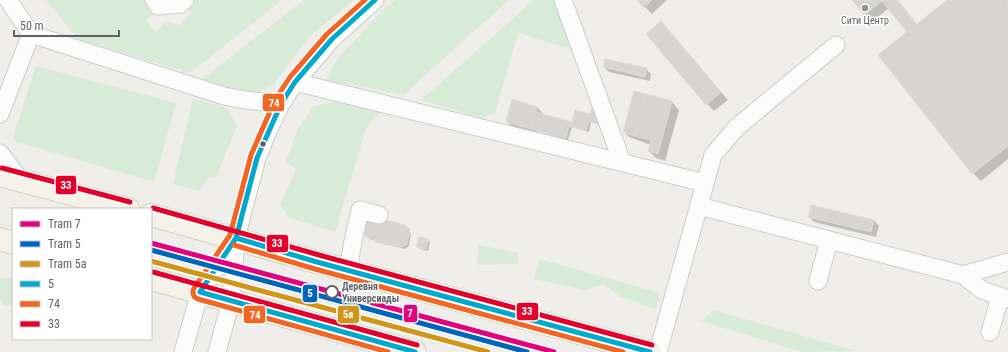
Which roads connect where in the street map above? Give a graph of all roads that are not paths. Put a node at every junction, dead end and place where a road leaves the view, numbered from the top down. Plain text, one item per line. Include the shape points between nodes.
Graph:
1 (8, 0) edge
2 (154, 0) edge
3 (185, 0) edge
4 (375, 0) edge
5 (563, 0) edge
6 (31, 34) junction
7 (836, 45) dead end
8 (295, 82) junction
9 (281, 104) junction
10 (0, 114) edge
11 (0, 153) edge
12 (622, 162) junction
13 (10, 177) edge
14 (705, 183) junction
15 (699, 206) junction
16 (124, 208) edge
17 (152, 215) edge
18 (379, 215) dead end
19 (236, 238) junction
20 (0, 239) edge
21 (829, 240) junction
22 (12, 243) edge
23 (1008, 262) edge
24 (348, 270) junction
25 (963, 276) junction
26 (152, 279) edge
27 (818, 281) dead end
28 (200, 292) junction
29 (1004, 298) edge
30 (231, 301) junction
31 (990, 332) dead end
32 (183, 352) edge
33 (217, 352) edge
34 (415, 352) edge
35 (650, 352) edge
36 (658, 352) edge

1 - 6 street
2 - 3 street via 158,6 180,4
4 - 8 street via 332,39
5 - 12 street
6 - 9 street via 224,96
6 - 10 street
7 - 14 street via 737,127 713,155
8 - 9 street
8 - 12 street
9 - 19 street via 258,158
11 - 13 street
12 - 14 street
13 - 16 main road
14 - 15 street
15 - 21 street
15 - 36 street
17 - 19 main road
18 - 24 street via 360,210
19 - 24 main road
19 - 28 street
19 - 30 street
20 - 22 main road
21 - 25 street
21 - 27 street
23 - 25 street
24 - 35 main road
25 - 29 street via 982,290
26 - 28 main road
28 - 30 main road
28 - 32 street
29 - 31 street
30 - 33 street
30 - 34 main road

